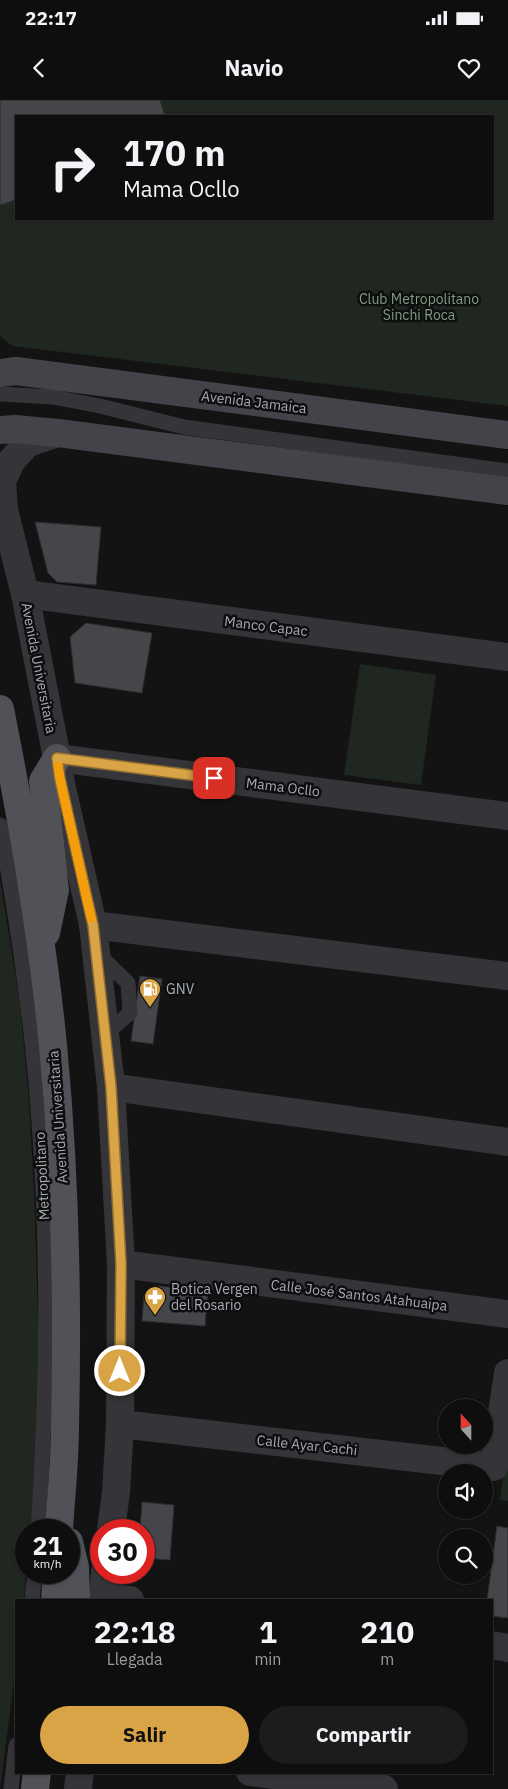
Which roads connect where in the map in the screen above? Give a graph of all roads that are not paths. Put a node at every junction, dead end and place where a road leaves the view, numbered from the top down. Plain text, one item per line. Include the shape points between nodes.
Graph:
1 (5, 369) edge
2 (0, 394) edge
3 (0, 430) edge
4 (58, 433) junction
5 (508, 435) edge
6 (508, 471) edge
7 (508, 491) edge
8 (24, 594) junction
9 (508, 657) edge
10 (0, 709) edge
11 (57, 758) junction
12 (508, 816) edge
13 (0, 825) edge
14 (93, 925) junction
15 (42, 954) junction
16 (508, 976) edge
17 (111, 1087) junction
18 (508, 1142) edge
19 (121, 1264) junction
20 (508, 1314) edge
21 (508, 1373) edge
22 (120, 1424) junction
23 (39, 1519) edge
24 (62, 1519) edge
25 (112, 1519) edge
26 (80, 1573) edge
27 (34, 1584) edge
28 (56, 1584) edge
29 (96, 1592) edge
30 (32, 1599) edge
31 (55, 1599) edge
32 (126, 1599) edge
33 (493, 1646) edge
34 (508, 1648) edge
35 (15, 1754) edge
36 (37, 1774) edge
37 (80, 1774) edge
38 (266, 1774) edge
39 (11, 1789) edge
40 (35, 1789) edge
41 (78, 1789) edge
42 (384, 1789) edge

1 - 5 main road, Avenida Jamaica
2 - 6 lane via 53,397 221,433
3 - 4 main road
4 - 7 main road
4 - 8 street, Avenida Universitaria via 28,443 12,460 2,481 4,510
8 - 9 street, Manco Capac
8 - 11 street, Avenida Universitaria
10 - 15 main road, Avenida Universitaria
11 - 12 street, Mama Ocllo
11 - 14 street, Avenida Universitaria
11 - 15 main road via 43,781 55,890
13 - 23 lane, Metropolitano via 29,1012 43,1177 46,1337
14 - 16 street
14 - 17 street, Avenida Universitaria
15 - 24 main road, Avenida Universitaria via 59,1118 65,1254
17 - 18 street
17 - 19 street, Avenida Universitaria
19 - 20 street, Calle José Santos Atahuaipa
19 - 22 street, Avenida Universitaria
21 - 22 street, Calle Ayar Cachi via 494,1467
22 - 25 street, Avenida Universitaria
26 - 29 main road
27 - 30 lane
28 - 31 main road
29 - 32 street
33 - 34 street
35 - 39 lane
36 - 40 main road
37 - 41 street
38 - 42 street

